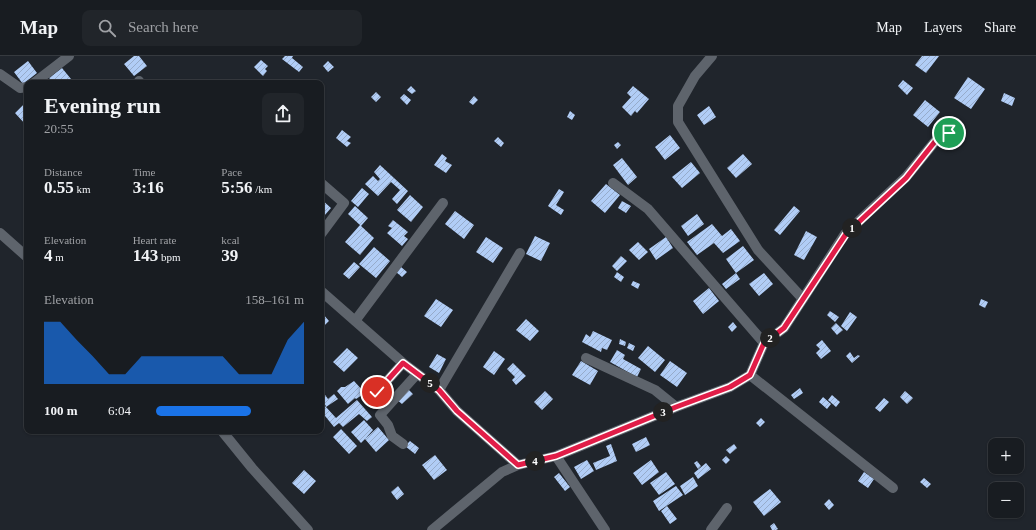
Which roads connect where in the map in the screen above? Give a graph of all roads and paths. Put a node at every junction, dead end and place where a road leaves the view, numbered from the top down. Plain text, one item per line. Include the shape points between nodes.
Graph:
1 (69, 56) edge
2 (712, 56) edge
3 (0, 74) edge
4 (38, 80) edge
5 (24, 87) edge
6 (949, 133) dead end
7 (613, 183) dead end
8 (324, 186) edge
9 (443, 203) dead end
10 (324, 230) edge
11 (0, 233) edge
12 (520, 253) dead end
13 (24, 254) edge
14 (324, 293) edge
15 (804, 300) junction
16 (356, 321) junction
17 (764, 343) junction
18 (586, 358) dead end
19 (403, 363) junction
20 (417, 374) junction
21 (750, 375) junction
22 (439, 390) junction
23 (377, 392) dead end
24 (676, 407) junction
25 (224, 434) edge
26 (403, 444) dead end
27 (556, 456) junction
28 (518, 465) junction
29 (893, 488) dead end
30 (727, 508) dead end
31 (308, 530) edge
32 (432, 530) edge
33 (605, 530) edge
34 (711, 530) edge

1 - 4 street
2 - 15 street via 695,76 678,106 678,122 758,250
3 - 5 street via 20,88
6 - 15 street via 937,139 906,178 846,234
7 - 17 street via 648,209
8 - 10 street via 344,203
9 - 16 street
11 - 13 street
12 - 22 street
14 - 16 street
15 - 17 street via 784,328
16 - 19 street
17 - 21 street
18 - 24 street via 655,390
19 - 20 street
19 - 23 street
20 - 22 street
20 - 26 street via 380,415 392,436
21 - 24 street via 730,387
21 - 29 street
22 - 28 street via 457,411
24 - 27 street
25 - 31 street
27 - 28 street
27 - 33 street
28 - 32 street via 490,480
30 - 34 street

